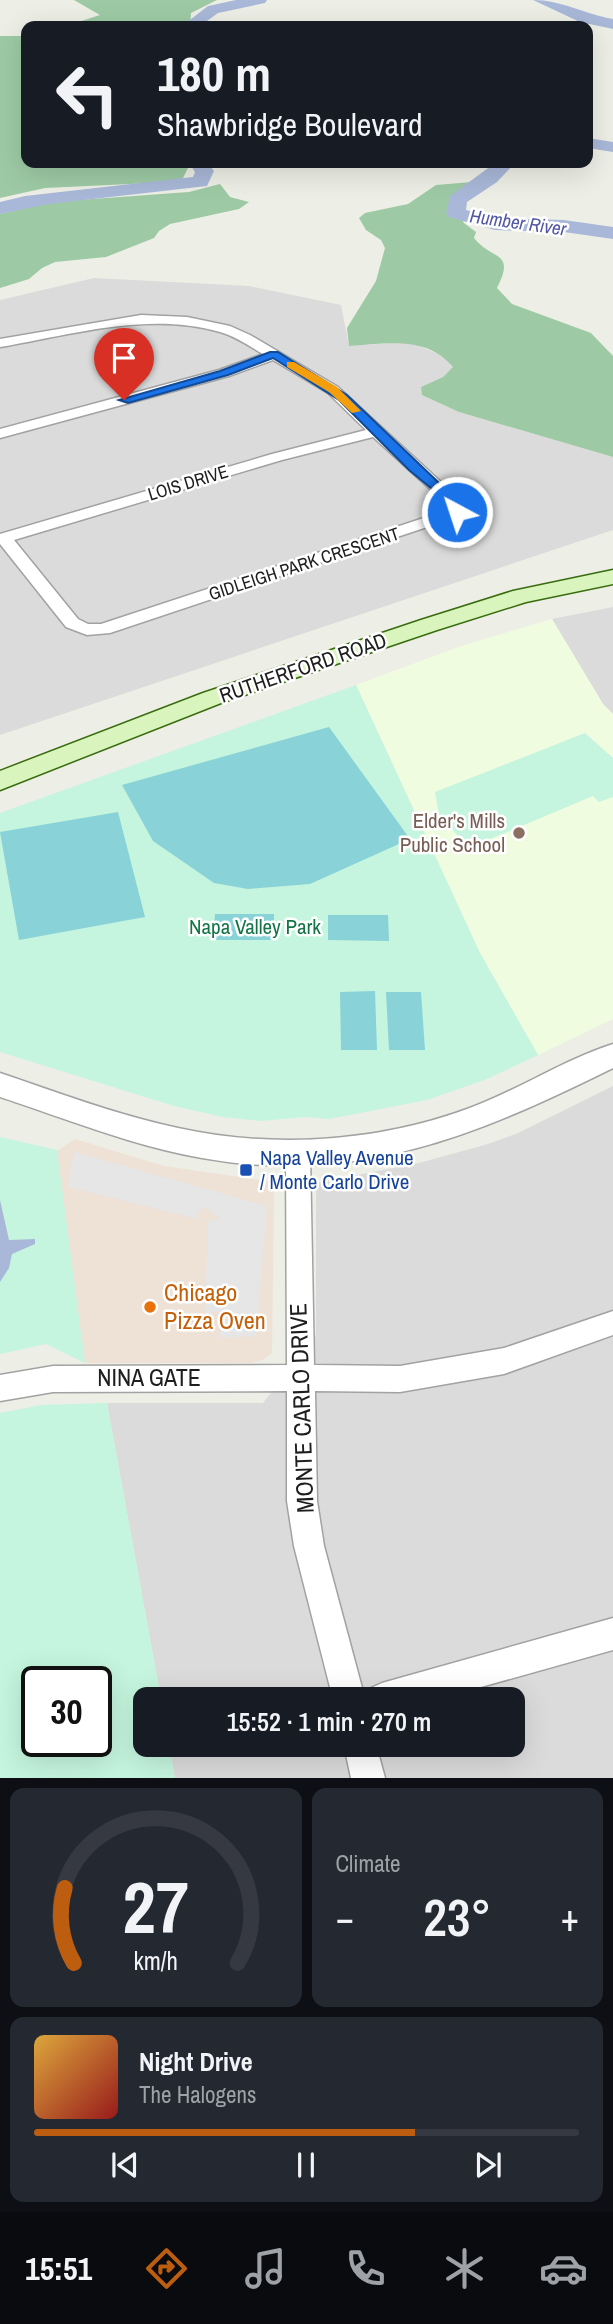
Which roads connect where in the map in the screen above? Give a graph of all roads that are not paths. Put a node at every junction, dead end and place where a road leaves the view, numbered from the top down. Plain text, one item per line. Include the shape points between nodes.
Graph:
1 (0, 343) edge
2 (274, 355) junction
3 (376, 432) junction
4 (0, 435) edge
5 (2, 539) edge
6 (613, 577) edge
7 (0, 781) edge
8 (613, 1055) edge
9 (0, 1085) edge
10 (298, 1153) junction
11 (613, 1323) edge
12 (299, 1378) junction
13 (0, 1388) edge
14 (613, 1633) edge
15 (345, 1687) edge
16 (424, 1687) edge
17 (363, 1757) edge
18 (368, 1778) edge

1 - 2 street, GIDLEIGH PARK CRESCENT via 111,322 169,319 225,329
2 - 3 street, GIDLEIGH PARK CRESCENT via 333,390
2 - 4 street
3 - 5 street, LOIS DRIVE
3 - 5 street, GIDLEIGH PARK CRESCENT via 448,496 457,512 104,629 81,629 72,623
6 - 7 main road, RUTHERFORD ROAD via 521,596 441,621 212,698
8 - 10 street via 458,1124 391,1141
9 - 10 street via 178,1140
10 - 12 street, MONTE CARLO DRIVE
11 - 12 street, NINA GATE via 491,1363 400,1379
12 - 13 street, NINA GATE via 53,1379
12 - 15 street, MONTE CARLO DRIVE via 302,1501
14 - 16 street
17 - 18 street

